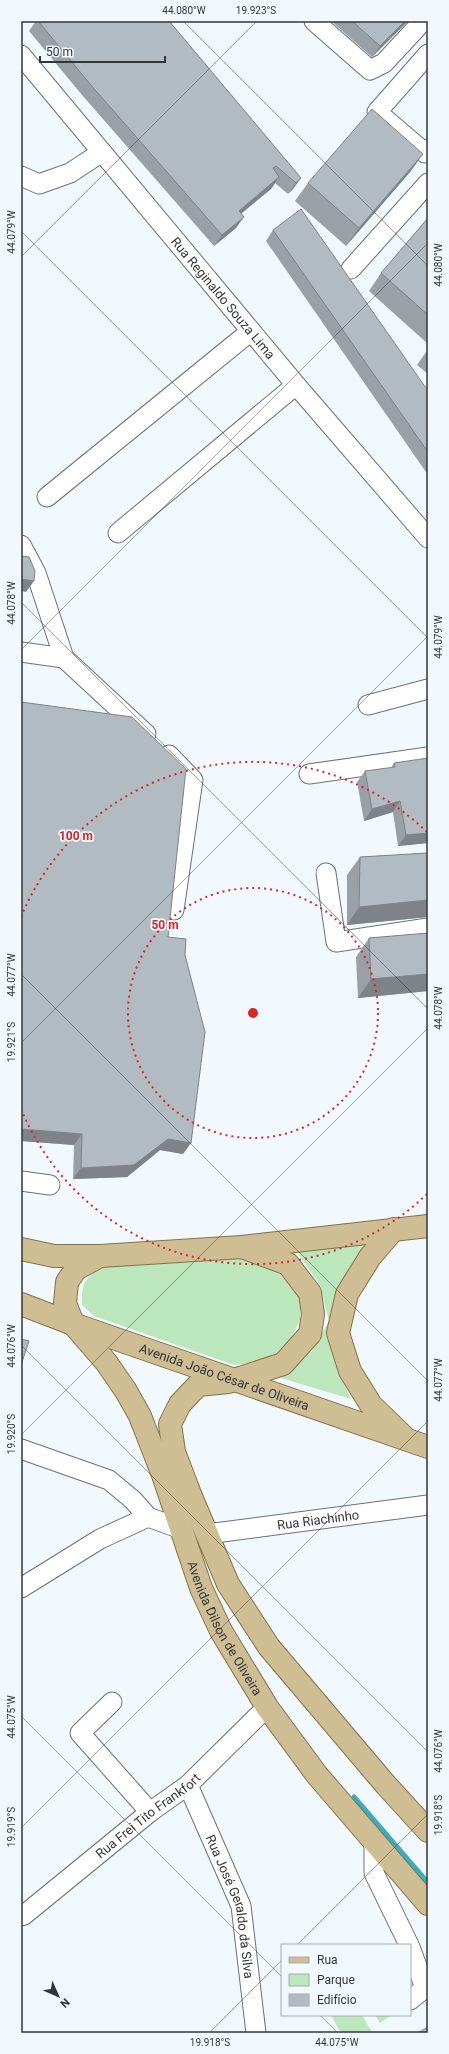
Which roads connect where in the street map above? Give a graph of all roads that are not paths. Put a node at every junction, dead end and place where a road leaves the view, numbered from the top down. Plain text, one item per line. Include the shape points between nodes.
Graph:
1 (314, 21) edge
2 (423, 21) edge
3 (427, 56) edge
4 (23, 61) edge
5 (428, 149) edge
6 (102, 152) junction
7 (21, 176) edge
8 (428, 183) edge
9 (351, 269) dead end
10 (251, 331) junction
11 (296, 385) junction
12 (47, 497) dead end
13 (118, 533) dead end
14 (428, 538) edge
15 (21, 545) edge
16 (21, 652) edge
17 (64, 658) junction
18 (428, 689) edge
19 (368, 705) dead end
20 (428, 757) edge
21 (309, 774) dead end
22 (326, 873) dead end
23 (174, 910) edge
24 (428, 928) edge
25 (21, 1181) edge
26 (50, 1185) dead end
27 (428, 1226) edge
28 (394, 1229) junction
29 (242, 1247) junction
30 (21, 1249) edge
31 (100, 1256) junction
32 (21, 1304) edge
33 (73, 1324) junction
34 (236, 1380) junction
35 (407, 1440) junction
36 (428, 1447) edge
37 (21, 1449) edge
38 (428, 1506) edge
39 (148, 1517) junction
40 (181, 1529) junction
41 (208, 1534) junction
42 (21, 1588) edge
43 (112, 1702) dead end
44 (268, 1707) junction
45 (188, 1785) junction
46 (150, 1812) junction
47 (428, 1832) edge
48 (374, 1844) junction
49 (428, 1904) edge
50 (21, 1916) edge
51 (408, 1944) edge
52 (411, 1951) edge
53 (411, 1999) edge
54 (256, 2033) edge

1 - 2 street via 370,70 384,63
3 - 5 street via 377,112 425,153
4 - 6 street, Rua Reginaldo Souza Lima
6 - 7 street via 70,173 39,184
6 - 10 street, Rua Reginaldo Souza Lima
8 - 9 street
10 - 11 street, Rua Reginaldo Souza Lima
10 - 12 street
11 - 13 street
11 - 14 street, Rua Reginaldo Souza Lima
15 - 17 street via 36,572
16 - 17 street
17 - 23 street via 193,780
18 - 19 street
20 - 21 street
22 - 24 street via 336,942
25 - 26 street
27 - 28 main road
28 - 29 main road
28 - 35 main road via 370,1257 347,1294 338,1333 350,1371 371,1405
29 - 31 main road
29 - 34 main road, Avenida Dilson de Oliveira via 288,1264 310,1293 313,1314 310,1334 283,1364
30 - 31 main road via 54,1256
31 - 33 main road via 76,1269 67,1282 64,1303
32 - 33 main road, Avenida João César de Oliveira
33 - 34 main road, Avenida João César de Oliveira
33 - 40 main road, Avenida Dilson de Oliveira via 106,1362 140,1416
34 - 35 main road, Avenida João César de Oliveira
34 - 41 main road, Avenida Dilson de Oliveira via 198,1385 180,1404 170,1424 174,1452
35 - 36 main road, Avenida João César de Oliveira
37 - 39 street via 109,1480 133,1500
38 - 41 street, Rua Riachinho
39 - 40 street
39 - 42 street via 100,1539
40 - 44 main road, Avenida Dilson de Oliveira via 201,1588 222,1631
41 - 47 main road, Avenida Dilson de Oliveira via 228,1584 269,1647
43 - 46 street via 80,1733
44 - 45 street, Rua Frei Tito Frankfort
44 - 48 main road, Avenida Dilson de Oliveira via 317,1775
45 - 46 street, Rua Frei Tito Frankfort
45 - 54 street, Rua José Geraldo da Silva via 241,1906
46 - 50 street, Rua Frei Tito Frankfort
48 - 49 main road, Avenida Dilson de Oliveira
48 - 51 street via 374,1873
52 - 53 street via 425,1988

